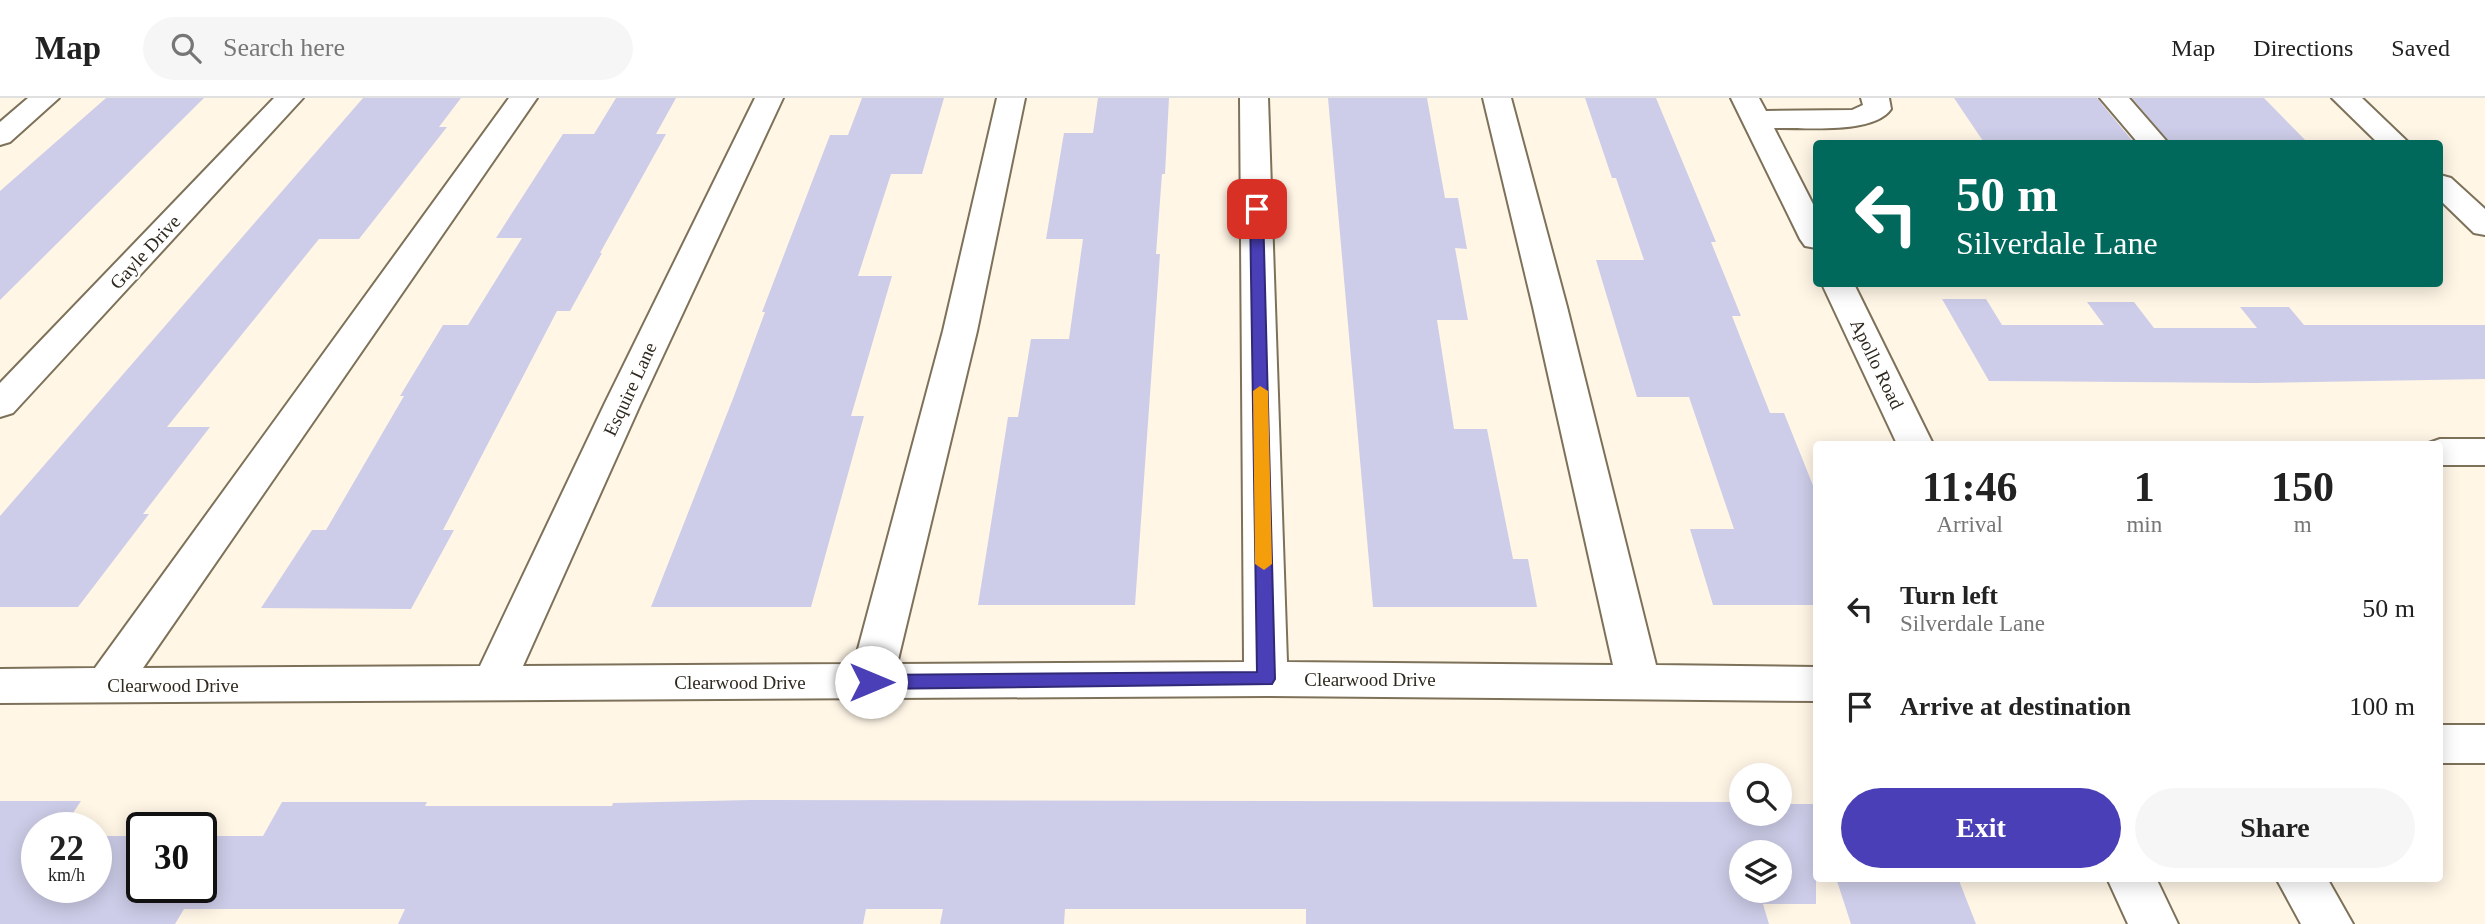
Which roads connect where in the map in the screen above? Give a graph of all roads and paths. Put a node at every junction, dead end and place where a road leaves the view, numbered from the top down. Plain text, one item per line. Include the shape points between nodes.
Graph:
1 (45, 98) edge
2 (289, 98) edge
3 (523, 98) edge
4 (769, 98) edge
5 (1011, 98) edge
6 (1255, 98) edge
7 (1497, 98) edge
8 (1875, 98) edge
9 (2114, 98) edge
10 (2346, 98) edge
11 (1751, 109) edge
12 (0, 136) edge
13 (2151, 140) edge
14 (2392, 140) edge
15 (2443, 187) edge
16 (2485, 226) edge
17 (1813, 233) edge
18 (1839, 287) edge
19 (0, 405) edge
20 (1915, 441) edge
21 (2443, 452) edge
22 (2485, 452) edge
23 (1266, 679) junction
24 (1638, 681) junction
25 (494, 682) junction
26 (871, 682) junction
27 (1813, 684) edge
28 (107, 685) junction
29 (0, 686) edge
30 (2443, 744) edge
31 (2485, 744) edge
32 (2133, 882) edge
33 (2302, 882) edge
34 (2153, 924) edge
35 (2328, 924) edge

1 - 12 street
2 - 19 street, Gayle Drive
3 - 28 street
4 - 25 street, Esquire Lane
5 - 26 street via 960,331
6 - 23 street
7 - 24 street
8 - 11 street via 1877,109 1857,118
9 - 13 street
10 - 14 street
11 - 17 street
15 - 16 street
18 - 20 street, Apollo Road
21 - 22 street
23 - 24 street, Clearwood Drive
23 - 26 street, Clearwood Drive
24 - 27 street, Clearwood Drive
25 - 26 street, Clearwood Drive
25 - 28 street, Clearwood Drive
28 - 29 street, Clearwood Drive
30 - 31 street
32 - 34 street
33 - 35 street

